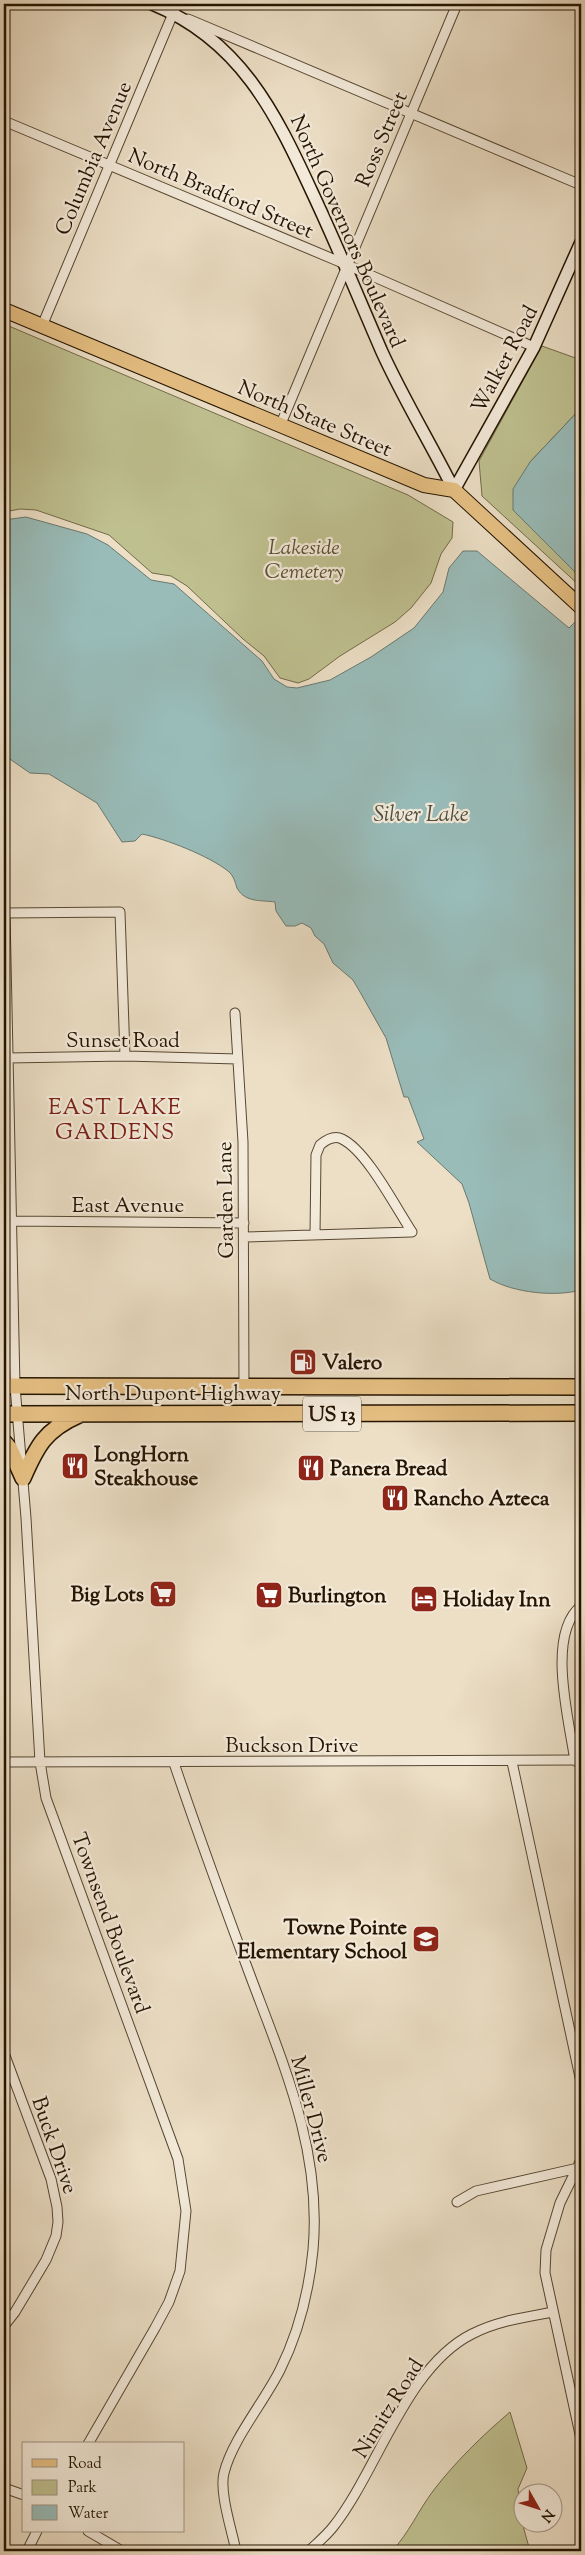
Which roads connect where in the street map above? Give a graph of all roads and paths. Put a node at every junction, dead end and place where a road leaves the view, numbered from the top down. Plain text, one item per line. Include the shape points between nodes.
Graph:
1 (152, 4) edge
2 (456, 4) edge
3 (576, 4) edge
4 (581, 6) edge
5 (176, 8) edge
6 (411, 114) junction
7 (4, 121) edge
8 (110, 165) junction
9 (581, 185) edge
10 (581, 242) edge
11 (346, 264) junction
12 (4, 310) edge
13 (42, 326) junction
14 (534, 347) junction
15 (280, 426) junction
16 (454, 490) junction
17 (581, 607) edge
18 (235, 1013) dead end
19 (125, 1056) junction
20 (8, 1058) junction
21 (238, 1059) junction
22 (12, 1221) junction
23 (244, 1223) junction
24 (315, 1234) junction
25 (244, 1237) junction
26 (9, 1386) edge
27 (244, 1386) junction
28 (581, 1387) edge
29 (581, 1413) edge
30 (11, 1414) edge
31 (82, 1414) junction
32 (4, 1442) edge
33 (23, 1478) junction
34 (581, 1606) edge
35 (578, 1760) edge
36 (4, 1762) edge
37 (40, 1762) junction
38 (512, 1762) junction
39 (174, 1763) junction
40 (4, 2053) edge
41 (581, 2082) edge
42 (580, 2164) edge
43 (457, 2202) dead end
44 (553, 2312) junction
45 (4, 2326) edge
46 (581, 2439) edge
47 (89, 2442) edge
48 (4, 2488) edge
49 (22, 2494) edge
50 (36, 2532) edge
51 (90, 2532) edge
52 (27, 2551) edge
53 (122, 2551) edge
54 (236, 2551) edge
55 (309, 2551) edge

1 - 5 main road, North Governors Boulevard
2 - 6 street, Ross Street
3 - 4 street
5 - 6 street
5 - 8 street, Columbia Avenue
5 - 11 main road, North Governors Boulevard via 222,49 259,90 286,136
6 - 9 street
6 - 11 street, Ross Street
7 - 8 street, North Bradford Street
8 - 11 street, North Bradford Street
8 - 13 street, Columbia Avenue
10 - 14 main road, Walker Road
11 - 14 street, North Bradford Street
11 - 15 street, Ross Street
11 - 16 main road, North Governors Boulevard via 398,386
12 - 13 main road, North State Street
13 - 15 main road, North State Street
14 - 16 main road, Walker Road
15 - 16 main road, North State Street via 424,486
16 - 17 main road
18 - 21 street, Garden Lane
19 - 20 street, Sunset Road
19 - 20 street, Townsend Boulevard via 120,912 6,914
19 - 21 street, Sunset Road
20 - 22 street, Townsend Boulevard
21 - 23 street, Garden Lane
22 - 23 street, East Avenue
22 - 26 street, Townsend Boulevard
23 - 25 street, Garden Lane
24 - 24 street via 316,1154 320,1145 334,1138 342,1139 364,1158 412,1232
24 - 25 street
25 - 27 street, Garden Lane
26 - 27 highway, North Dupont Highway / US 13
26 - 30 street, Townsend Boulevard
27 - 28 highway, North Dupont Highway / US 13
29 - 31 highway, North Dupont Highway / US 13
30 - 31 highway, North Dupont Highway / US 13
30 - 33 street, Townsend Boulevard
31 - 33 highway via 53,1429
32 - 33 highway
33 - 37 street, Townsend Boulevard
34 - 35 street via 569,1619 562,1638 562,1665
35 - 38 street, Buckson Drive
36 - 37 street, Buckson Drive
37 - 39 street, Buckson Drive
37 - 47 street, Townsend Boulevard via 46,1798 178,2159 186,2211 180,2270 168,2302
38 - 39 street, Buckson Drive
38 - 41 street
39 - 54 street, Miller Drive via 289,2080 312,2165 313,2252 299,2322 280,2370 224,2472 225,2496
40 - 45 street, Buck Drive via 51,2179 58,2222 46,2260
42 - 43 street via 476,2191
42 - 44 street via 560,2203 546,2250 545,2273
44 - 46 street
44 - 55 street, Nimitz Road via 494,2324 448,2349 419,2383 333,2527
48 - 49 street
50 - 52 street
51 - 53 street

